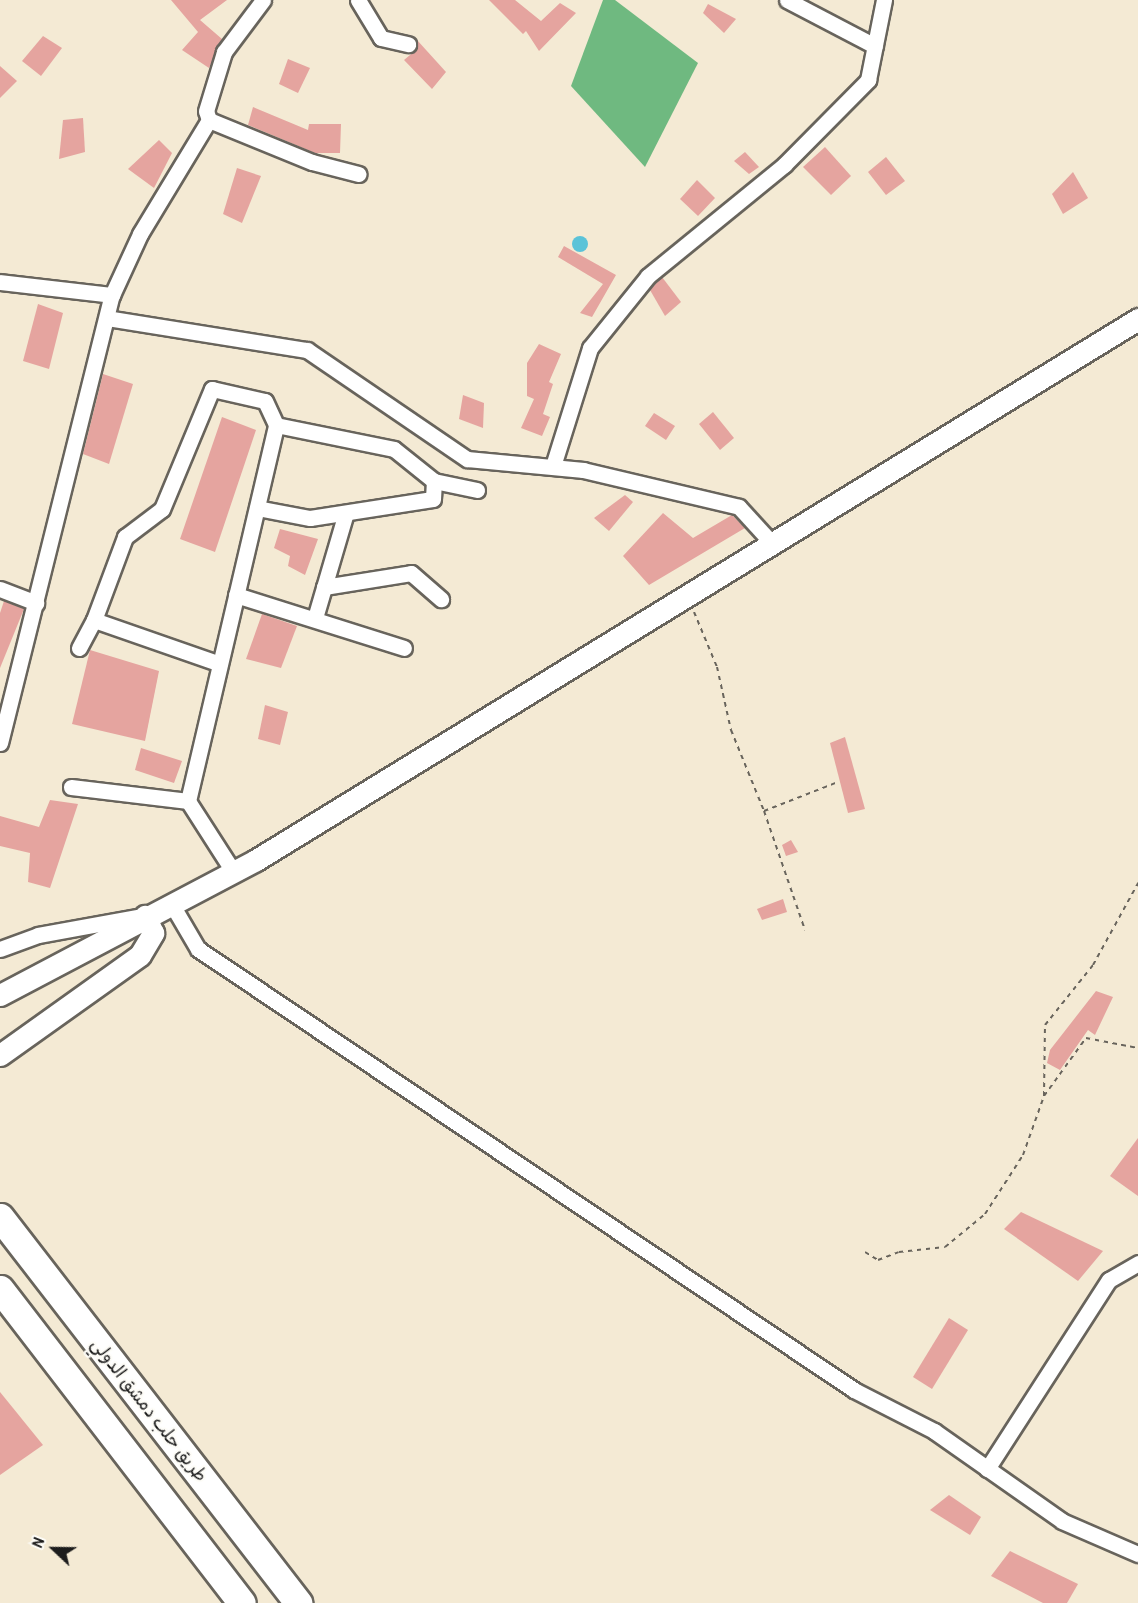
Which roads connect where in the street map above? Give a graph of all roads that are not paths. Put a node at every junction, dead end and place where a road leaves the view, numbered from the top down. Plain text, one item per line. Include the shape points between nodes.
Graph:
1 (263, 0) edge
2 (358, 0) edge
3 (788, 0) edge
4 (884, 0) edge
5 (408, 45) dead end
6 (875, 46) junction
7 (209, 120) junction
8 (358, 174) dead end
9 (0, 282) edge
10 (112, 295) junction
11 (107, 318) junction
12 (1138, 319) edge
13 (276, 426) junction
14 (553, 466) junction
15 (434, 481) junction
16 (477, 490) dead end
17 (257, 508) junction
18 (346, 513) junction
19 (770, 541) junction
20 (324, 587) junction
21 (0, 589) edge
22 (236, 595) junction
23 (441, 599) dead end
24 (36, 603) junction
25 (315, 618) junction
26 (94, 620) junction
27 (79, 648) dead end
28 (404, 648) dead end
29 (220, 664) junction
30 (0, 743) edge
31 (71, 787) dead end
32 (188, 801) junction
33 (233, 872) junction
34 (171, 903) junction
35 (145, 916) junction
36 (0, 950) edge
37 (0, 995) edge
38 (0, 1055) edge
39 (0, 1217) edge
40 (1138, 1263) edge
41 (0, 1289) edge
42 (987, 1469) junction
43 (1138, 1554) edge
44 (242, 1603) edge
45 (298, 1603) edge

1 - 7 street via 224,52 206,111
2 - 5 street via 381,38
3 - 6 street
4 - 6 street
6 - 14 street via 868,80 784,165 648,276 590,348
7 - 8 street via 312,162
7 - 10 street via 140,234
9 - 10 street
10 - 11 street
11 - 14 street via 307,350 467,459
11 - 24 street
12 - 19 main road
13 - 15 street via 394,449
13 - 17 street
13 - 26 street via 265,401 212,389 162,509 125,537
14 - 19 street via 739,507
15 - 16 street
15 - 18 street via 433,499
17 - 18 street via 310,518
17 - 22 street
18 - 20 street
19 - 33 main road
20 - 23 street via 411,573
20 - 25 street
21 - 24 street
22 - 25 street
22 - 29 street
24 - 30 street
25 - 28 street
26 - 27 street
26 - 29 street
29 - 32 street
31 - 32 street
32 - 33 street
33 - 34 main road
34 - 35 main road
34 - 42 street via 198,949 854,1390 934,1431
35 - 36 street via 38,935
35 - 37 main road
35 - 38 main road via 153,933 140,955
39 - 45 highway, طريق حلب دمشق الدولي
40 - 42 street via 1109,1281
41 - 44 highway
42 - 43 street via 1062,1521

